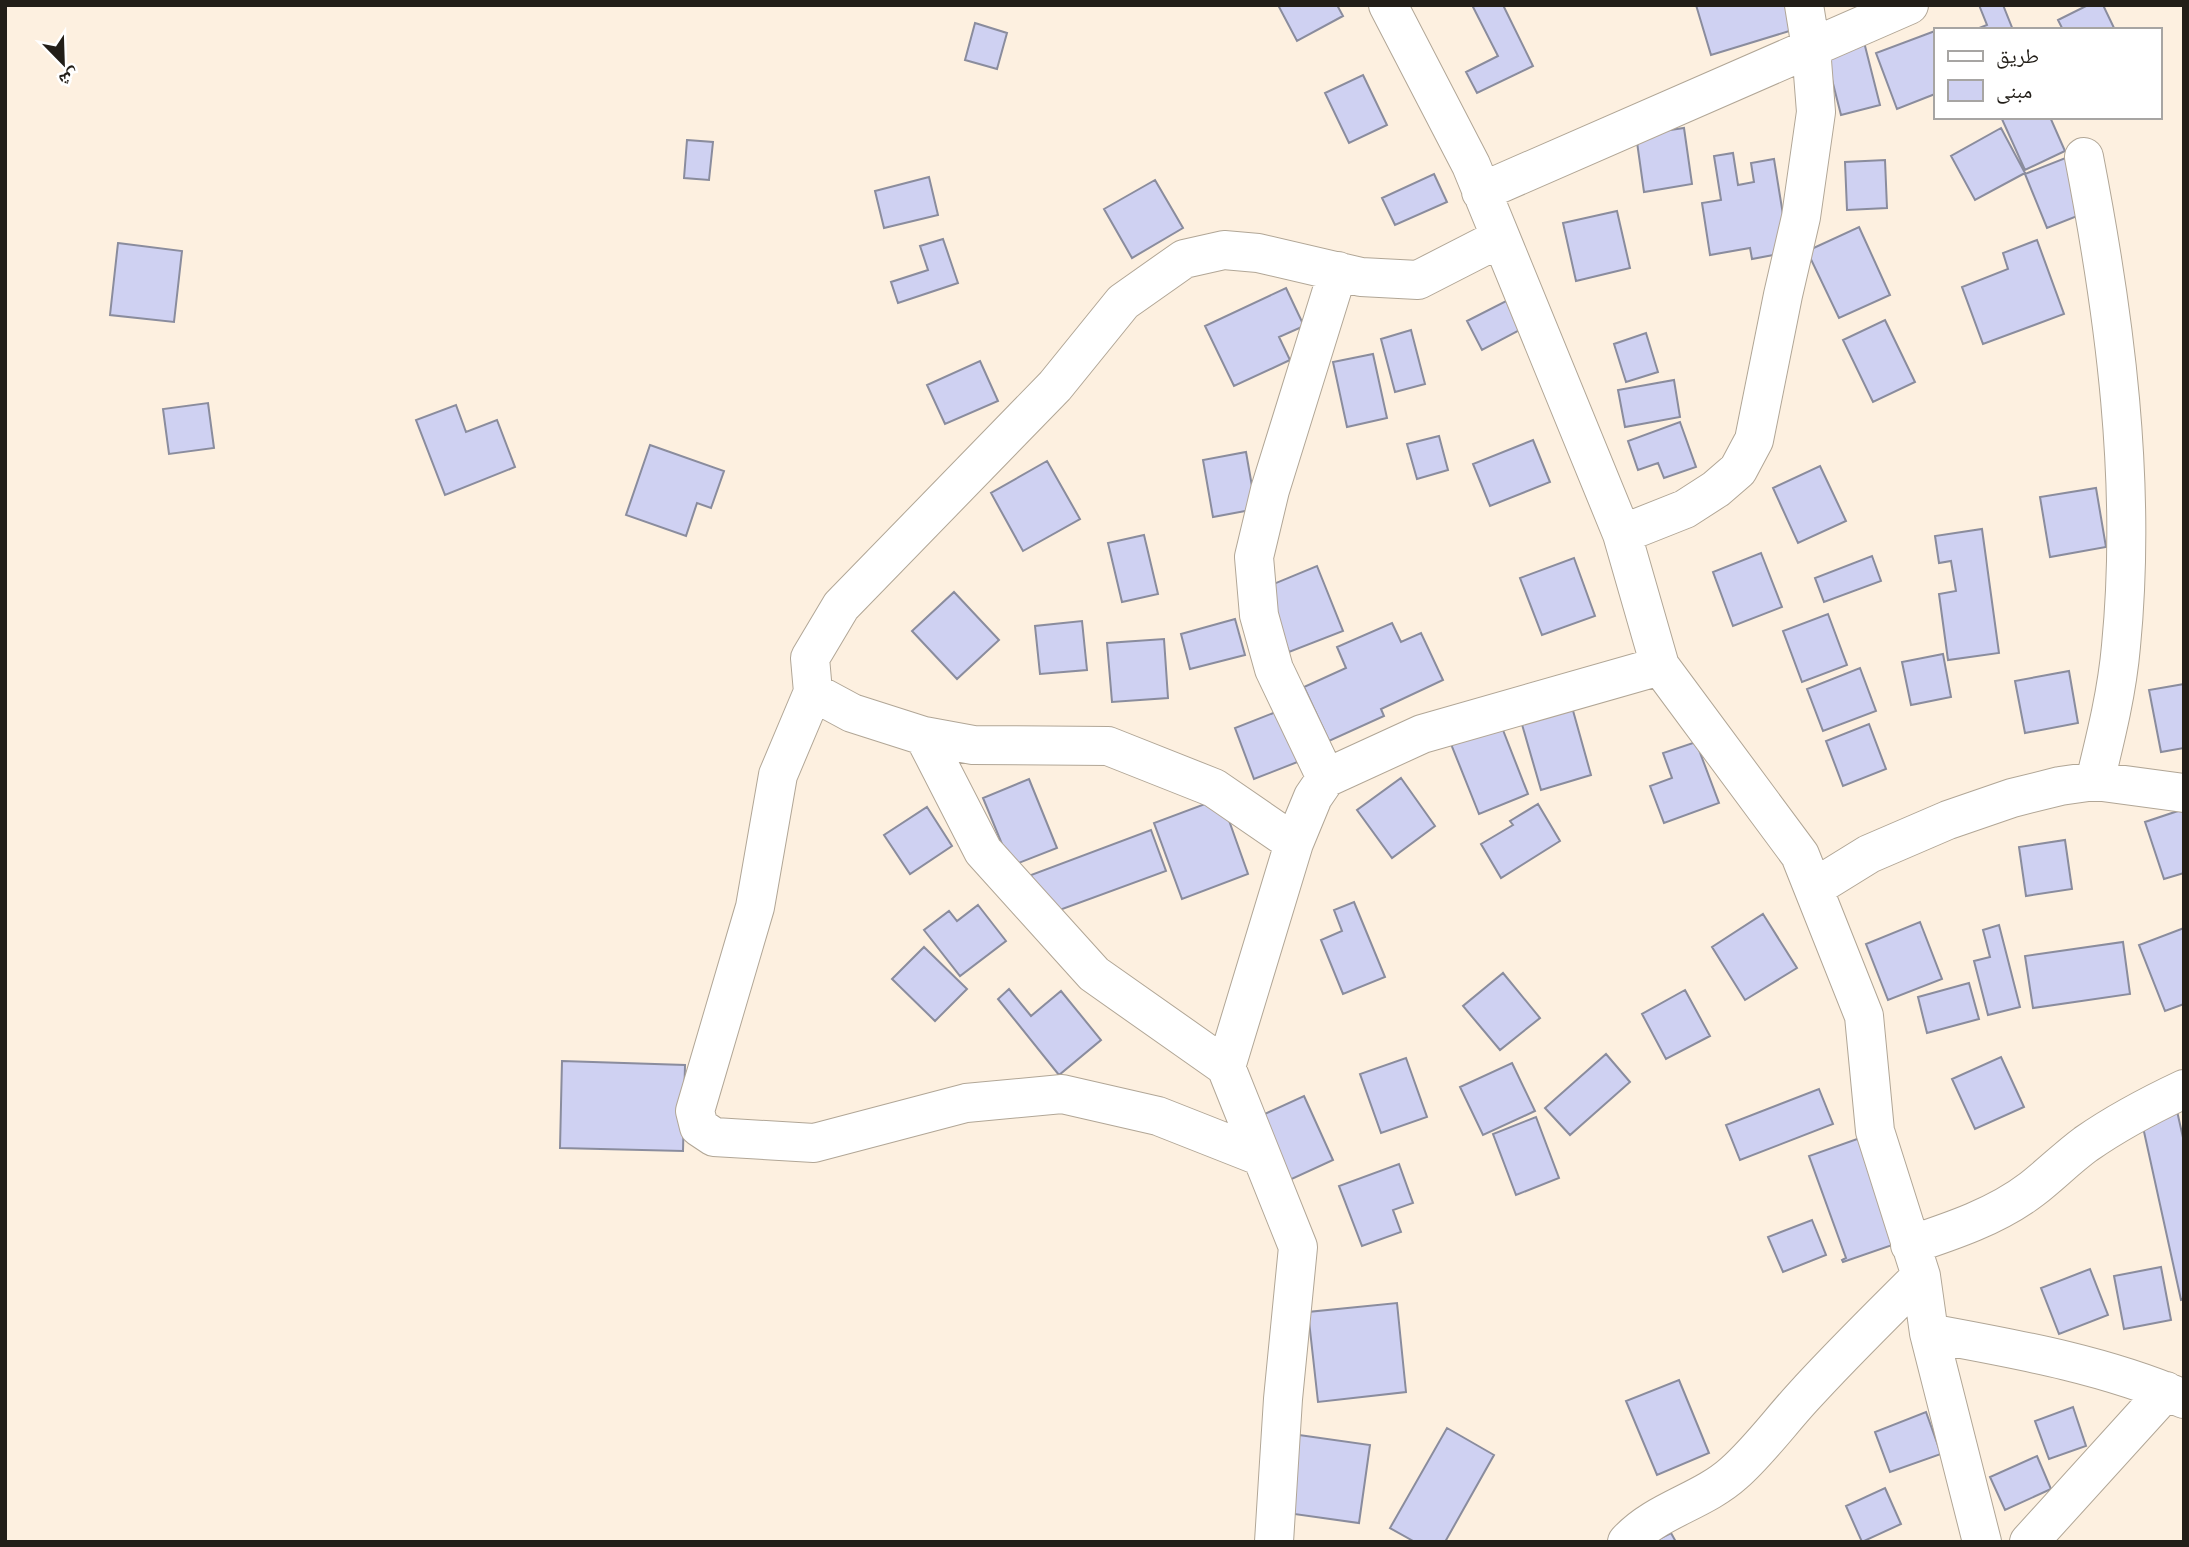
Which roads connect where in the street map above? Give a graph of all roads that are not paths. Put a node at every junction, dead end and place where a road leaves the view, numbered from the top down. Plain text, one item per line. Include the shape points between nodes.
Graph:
1 (1388, 5) edge
2 (1804, 5) edge
3 (1909, 5) edge
4 (1811, 48) junction
5 (2084, 156) dead end
6 (1481, 192) junction
7 (1500, 238) junction
8 (1338, 271) junction
9 (1622, 534) junction
10 (1660, 666) junction
11 (813, 692) junction
12 (924, 736) junction
13 (1326, 778) junction
14 (2095, 781) junction
15 (2184, 793) edge
16 (1294, 843) junction
17 (1814, 888) junction
18 (1226, 1067) junction
19 (2184, 1089) edge
20 (1262, 1157) junction
21 (1916, 1260) junction
22 (1929, 1333) junction
23 (2175, 1395) edge
24 (1274, 1542) edge
25 (1627, 1542) edge
26 (1982, 1542) edge
27 (2029, 1542) edge

1 - 6 street via 1471,164
2 - 4 street
3 - 4 street
4 - 6 street
4 - 9 street via 1815,112 1809,165 1754,440 1738,470 1716,489 1685,509
5 - 14 street via 2104,264 2125,461 2127,567 2121,648
6 - 7 street
7 - 8 street via 1419,280
7 - 9 street
8 - 11 street via 1224,250 1184,259 1123,302 1055,386 841,606 810,659
8 - 13 street via 1270,490 1254,557 1259,615 1274,669
9 - 10 street
10 - 13 street via 1422,734
10 - 17 street via 1801,855
11 - 12 street via 852,713
11 - 20 street via 778,775 755,908 695,1111 699,1127 714,1138 814,1143 966,1103 1062,1094 1157,1116
12 - 16 street via 973,745 1108,746 1214,788
12 - 18 street via 984,851 1094,974
13 - 16 street
14 - 15 street
14 - 17 street via 2012,798 1948,820 1868,854
16 - 18 street
17 - 21 street via 1864,1016 1875,1131
18 - 20 street
19 - 21 street via 2086,1144 2032,1189 1947,1233
20 - 24 street via 1298,1247
21 - 22 street
21 - 25 street via 1734,1473 1638,1530
22 - 23 street via 2031,1351
22 - 26 street
23 - 27 street

